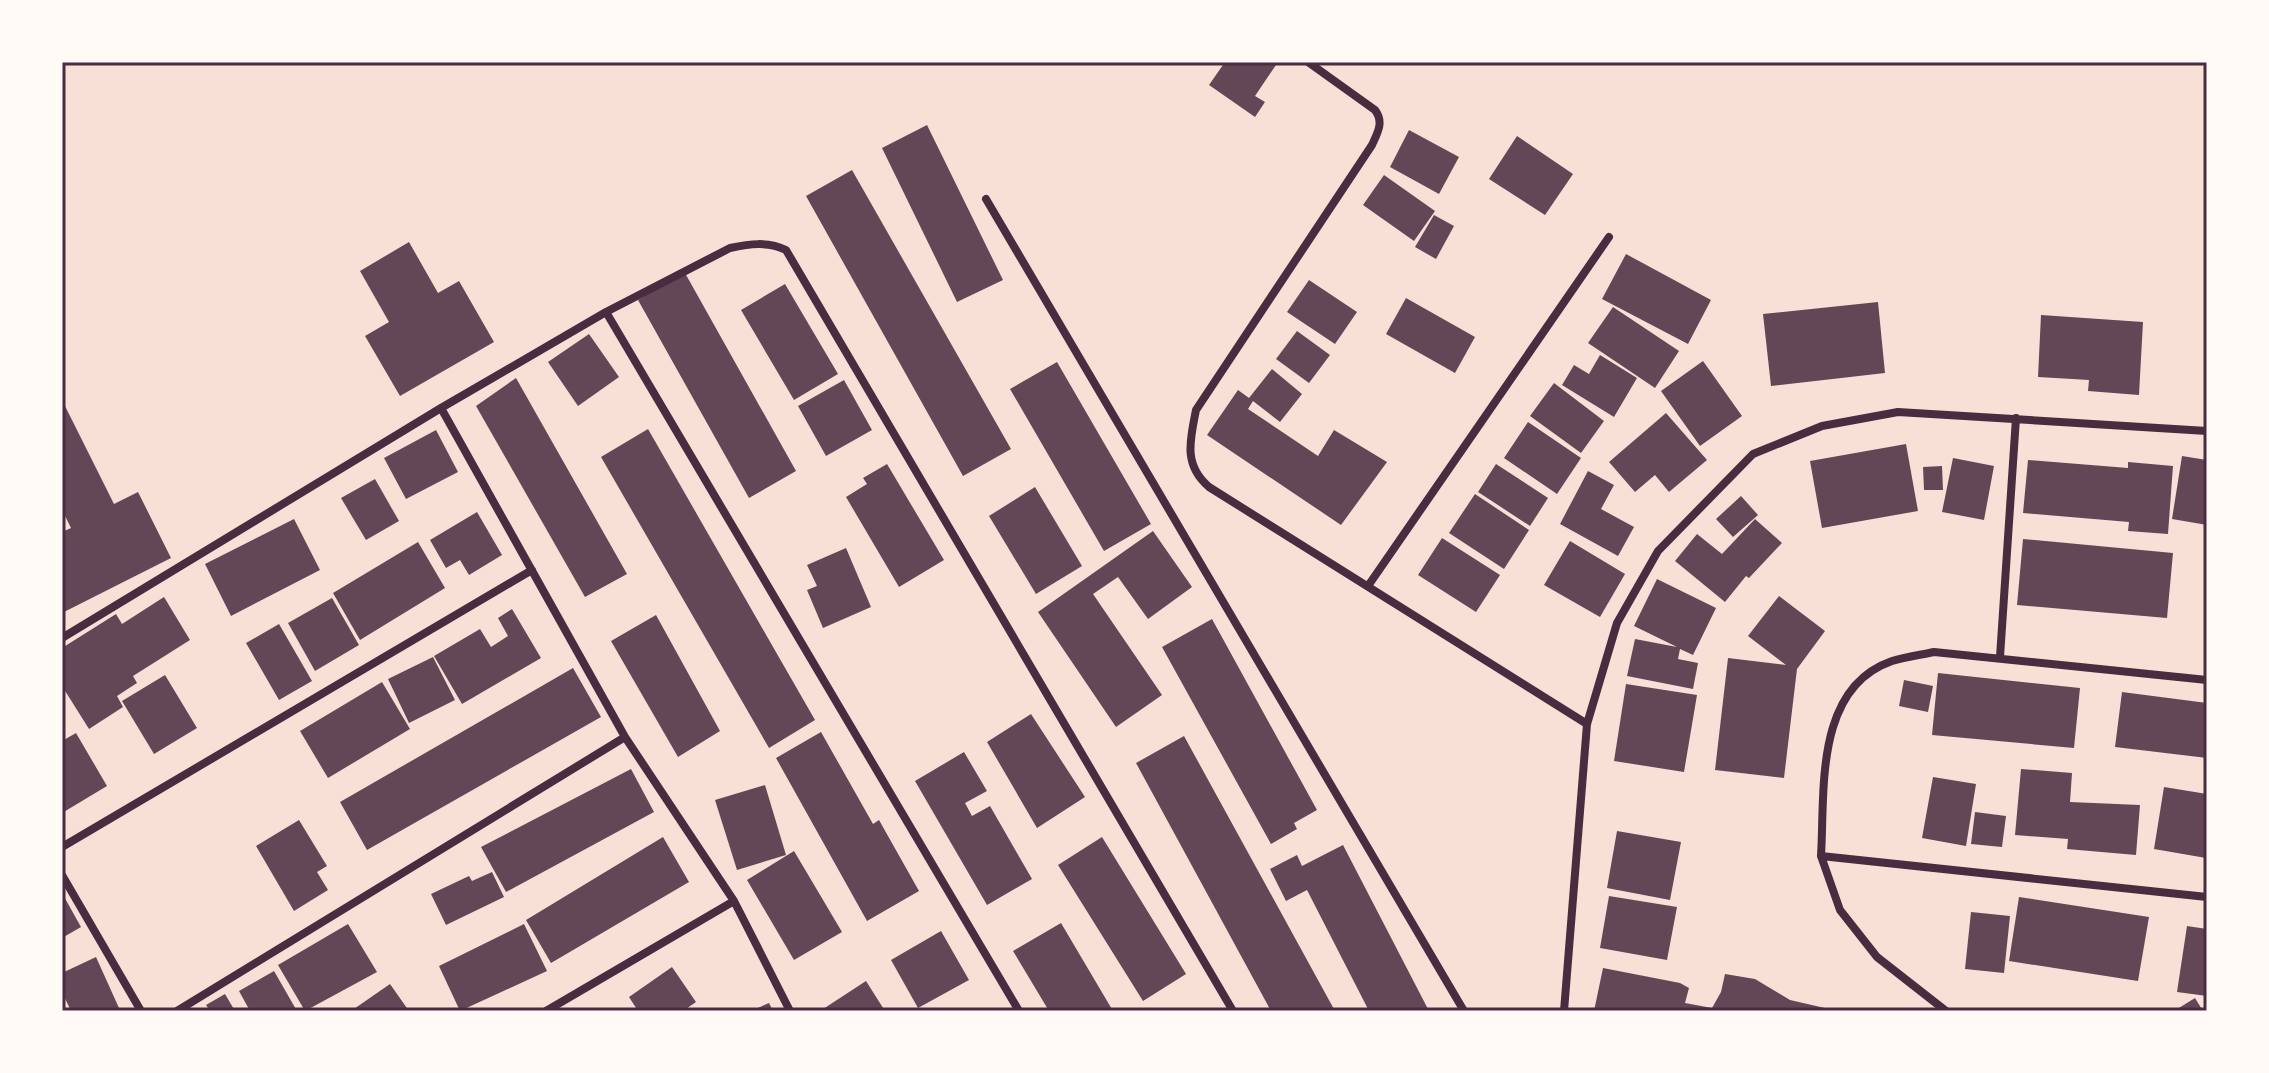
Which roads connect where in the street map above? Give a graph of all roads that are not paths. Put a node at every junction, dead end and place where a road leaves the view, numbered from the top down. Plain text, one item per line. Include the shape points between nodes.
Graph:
1 (1308, 62) edge
2 (986, 199) dead end
3 (1609, 237) dead end
4 (606, 312) junction
5 (441, 408) junction
6 (2016, 418) junction
7 (2207, 431) edge
8 (532, 570) junction
9 (1368, 586) junction
10 (62, 638) edge
11 (2000, 657) junction
12 (2207, 680) edge
13 (1587, 724) junction
14 (625, 737) junction
15 (62, 847) edge
16 (1821, 856) junction
17 (62, 875) edge
18 (2207, 897) edge
19 (734, 901) junction
20 (141, 1011) edge
21 (177, 1011) edge
22 (546, 1011) edge
23 (790, 1011) edge
24 (1019, 1011) edge
25 (1233, 1011) edge
26 (1464, 1011) edge
27 (1564, 1011) edge
28 (1946, 1011) edge

1 - 9 street via 1375,110 1380,127 1196,410 1191,463 1209,487
2 - 26 street
3 - 9 street
4 - 5 street
4 - 24 street
4 - 25 street via 730,248 758,244 786,250
5 - 8 street
5 - 10 street
6 - 7 street
6 - 11 street
6 - 13 street via 1898,412 1822,426 1753,454 1658,551 1617,623
8 - 14 street
8 - 15 street
9 - 13 street
11 - 12 street
11 - 16 street via 1934,652 1890,662 1862,679 1836,713 1828,744
13 - 27 street
14 - 19 street
14 - 21 street
16 - 18 street
16 - 28 street via 1840,910 1877,957
17 - 20 street
19 - 22 street
19 - 23 street

